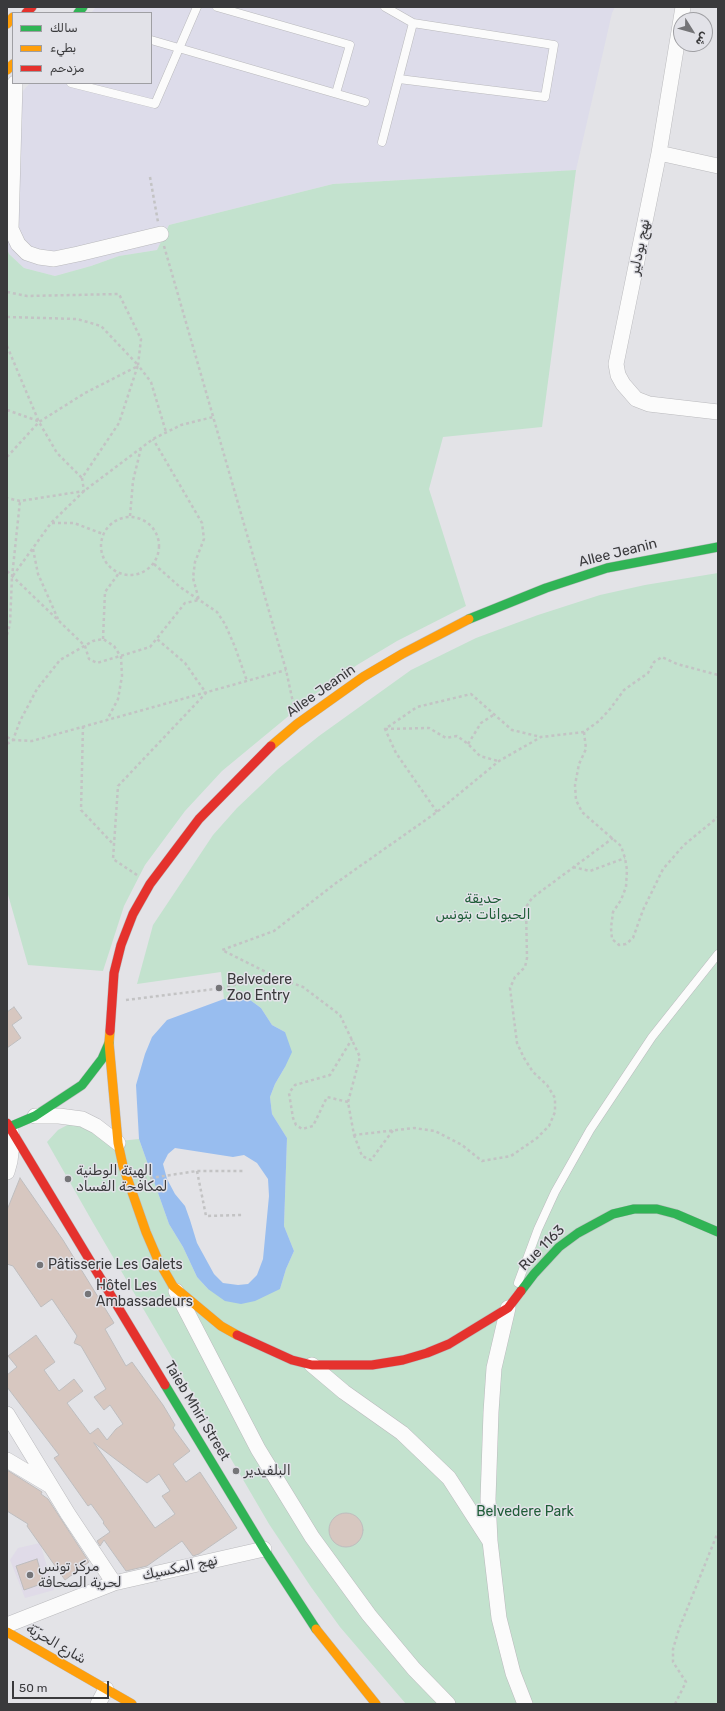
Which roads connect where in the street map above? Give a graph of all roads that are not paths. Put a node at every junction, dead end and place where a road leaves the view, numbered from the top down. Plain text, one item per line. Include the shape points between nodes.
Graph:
1 (197, 7) edge
2 (217, 7) edge
3 (385, 7) edge
4 (683, 7) edge
5 (413, 23) junction
6 (152, 40) edge
7 (179, 48) junction
8 (399, 80) junction
9 (15, 84) edge
10 (75, 84) edge
11 (336, 93) junction
12 (365, 102) dead end
13 (382, 142) dead end
14 (659, 153) junction
15 (718, 166) edge
16 (161, 234) road end
17 (718, 412) edge
18 (718, 547) edge
19 (718, 954) edge
20 (109, 1043) junction
21 (35, 1116) junction
22 (8, 1126) edge
23 (118, 1143) junction
24 (7, 1172) edge
25 (718, 1232) edge
26 (173, 1286) junction
27 (508, 1308) junction
28 (312, 1366) junction
29 (7, 1414) edge
30 (7, 1460) edge
31 (51, 1487) junction
32 (490, 1541) junction
33 (264, 1549) junction
34 (114, 1583) junction
35 (7, 1625) edge
36 (7, 1632) edge
37 (106, 1689) junction
38 (98, 1704) edge
39 (132, 1704) edge
40 (376, 1704) edge
41 (448, 1704) edge
42 (525, 1704) edge

1 - 7 lane
2 - 11 lane via 350,45
3 - 5 lane
4 - 14 street, نهج بودلير
5 - 8 lane
5 - 8 lane via 554,45 545,97
6 - 7 lane
7 - 10 lane via 155,104
7 - 11 lane
8 - 13 lane
9 - 16 street via 11,229 18,244 27,252 54,259
11 - 12 lane
14 - 15 street
14 - 17 street, نهج بودلير via 616,364 618,375 628,392 636,399 649,404
18 - 20 street, Allee Jeanin via 607,568 546,588 477,616 402,654 297,724 263,754 200,819 150,884 133,914 121,945 114,973
19 - 27 lane via 652,1037 590,1130 555,1192
20 - 21 street via 102,1059 82,1085
20 - 23 street
21 - 22 street
21 - 23 street via 82,1119
22 - 24 street via 12,1144
22 - 33 street, Taieb Mhiri Street
23 - 26 street via 127,1181 143,1225
25 - 27 street, Rue 1163 via 676,1214 657,1209 634,1209 613,1214 578,1232 559,1247
26 - 28 street via 221,1326 247,1342
26 - 41 street via 258,1449 312,1537 368,1615
27 - 28 street via 449,1344 403,1360 372,1365
27 - 32 street via 494,1368 490,1412
28 - 32 street via 402,1433 443,1473
29 - 31 street
30 - 31 street
31 - 34 street
32 - 42 street via 499,1618 513,1673
33 - 34 street, نهج المكسيك
33 - 40 street, Taieb Mhiri Street via 319,1634
34 - 35 street, نهج المكسيك
36 - 37 street, شارع الحرّيّة
37 - 38 street
37 - 39 street, شارع الحرّيّة

